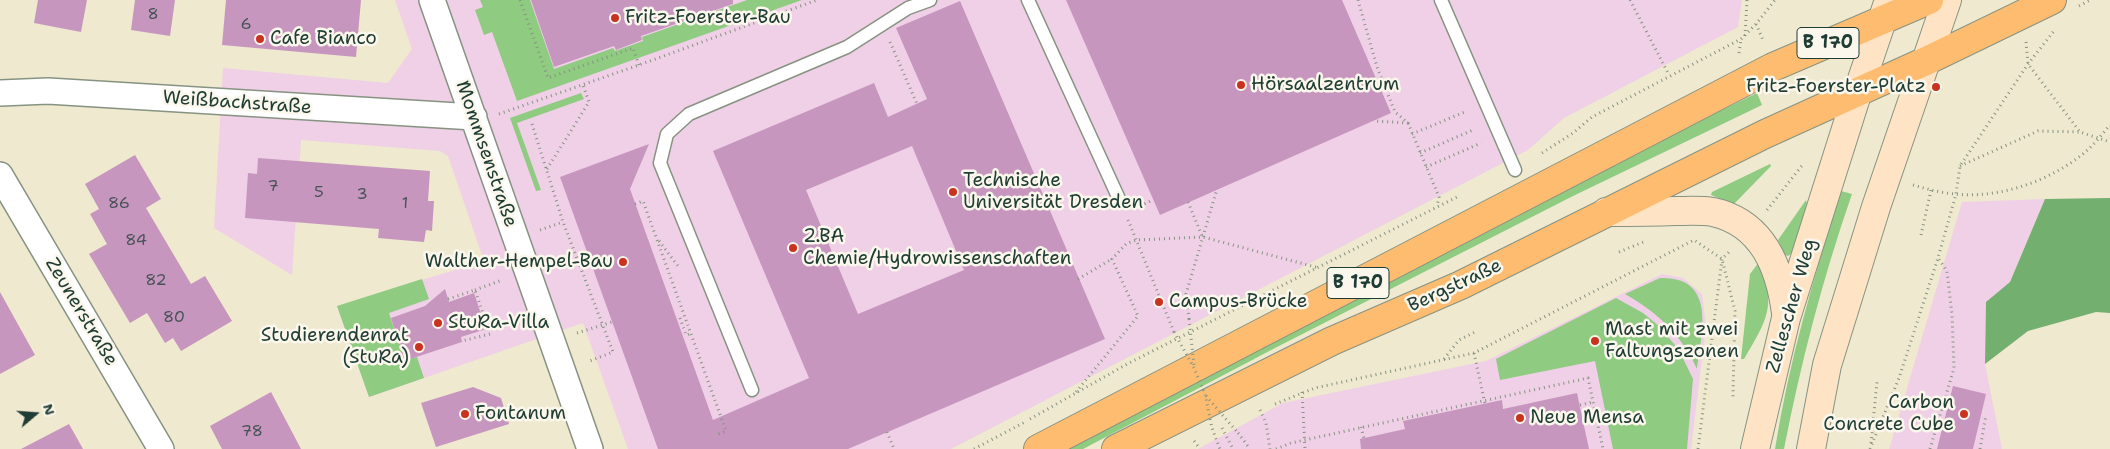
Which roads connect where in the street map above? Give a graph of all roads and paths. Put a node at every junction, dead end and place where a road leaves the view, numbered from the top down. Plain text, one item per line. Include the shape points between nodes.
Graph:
1 (432, 0) edge
2 (520, 0) edge
3 (816, 0) edge
4 (930, 0) edge
5 (1028, 0) edge
6 (1358, 0) edge
7 (1441, 0) edge
8 (1630, 0) edge
9 (1747, 0) edge
10 (1776, 0) edge
11 (1929, 0) edge
12 (1947, 0) edge
13 (2052, 0) edge
14 (1886, 9) edge
15 (1756, 24) junction
16 (1743, 38) junction
17 (1762, 39) dead end
18 (2027, 47) dead end
19 (893, 49) dead end
20 (1739, 56) dead end
21 (1926, 61) junction
22 (2028, 64) junction
23 (639, 66) junction
24 (1669, 75) junction
25 (583, 85) junction
26 (1858, 92) junction
27 (0, 93) edge
28 (917, 104) dead end
29 (1486, 104) junction
30 (500, 114) dead end
31 (474, 117) junction
32 (1375, 121) dead end
33 (1408, 123) junction
34 (532, 124) dead end
35 (1482, 125) dead end
36 (2110, 125) edge
37 (1587, 130) dead end
38 (2080, 132) junction
39 (1573, 133) junction
40 (1412, 134) junction
41 (1501, 135) junction
42 (2100, 137) junction
43 (2110, 142) edge
44 (1420, 153) junction
45 (1960, 166) junction
46 (1426, 167) junction
47 (546, 170) junction
48 (1515, 170) joint
49 (0, 175) edge
50 (1217, 189) dead end
51 (1956, 194) junction
52 (1462, 195) dead end
53 (1120, 201) joint
54 (1188, 202) dead end
55 (636, 204) dead end
56 (1437, 206) junction
57 (1606, 212) junction
58 (1920, 235) dead end
59 (656, 236) junction
60 (1203, 236) junction
61 (1136, 240) junction
62 (1722, 258) junction
63 (1938, 258) junction
64 (1112, 259) junction
65 (1319, 268) junction
66 (681, 270) dead end
67 (1078, 279) dead end
68 (448, 299) dead end
69 (686, 316) junction
70 (1786, 318) junction
71 (612, 322) dead end
72 (603, 324) junction
73 (595, 326) dead end
74 (1477, 331) dead end
75 (692, 333) junction
76 (462, 341) dead end
77 (1474, 353) junction
78 (1444, 360) junction
79 (1194, 368) junction
80 (562, 371) junction
81 (1878, 382) dead end
82 (752, 390) dead end
83 (1204, 394) junction
84 (1074, 395) junction
85 (1733, 397) dead end
86 (1485, 402) junction
87 (1593, 402) junction
88 (1580, 405) dead end
89 (1260, 410) dead end
90 (1986, 415) dead end
91 (1222, 427) dead end
92 (1361, 427) junction
93 (887, 432) dead end
94 (718, 434) dead end
95 (1364, 438) dead end
96 (1194, 440) dead end
97 (1305, 440) junction
98 (160, 449) edge
99 (590, 449) edge
100 (894, 449) edge
101 (974, 449) edge
102 (1038, 449) edge
103 (1116, 449) edge
104 (1200, 449) edge
105 (1220, 449) edge
106 (1233, 449) edge
107 (1250, 449) edge
108 (1270, 449) edge
109 (1276, 449) edge
110 (1305, 449) edge
111 (1603, 449) edge
112 (1698, 449) edge
113 (1755, 449) edge
114 (1811, 449) edge
115 (1930, 449) edge
116 (1980, 449) edge

1 - 31 street, Mommsenstraße
2 - 23 path via 548,78 634,48
3 - 23 path
4 - 82 lane via 908,8 847,47 694,111 667,134 660,164
5 - 53 lane
6 - 33 path via 1376,67 1395,112
7 - 29 lane
8 - 24 path
9 - 16 path
10 - 15 path
11 - 14 main road, B 170
12 - 21 main road
13 - 21 main road, B 170
14 - 26 main road
14 - 102 main road, B 170
15 - 16 path
15 - 17 path
16 - 20 path
16 - 24 path
18 - 22 path
19 - 28 path
21 - 26 main road, B 170
21 - 114 main road via 1827,365
22 - 38 path
22 - 45 path
23 - 25 path
24 - 39 path via 1592,117
25 - 30 path
25 - 47 path via 588,102
26 - 57 main road, Bergstraße / B 170
26 - 70 main road, Zellescher Weg
27 - 31 street, Weißbachstraße via 48,92
29 - 40 path
29 - 41 lane
31 - 80 street, Mommsenstraße
32 - 33 path
33 - 40 path
34 - 47 path
35 - 44 path
36 - 42 path
37 - 39 path
38 - 42 path
38 - 45 path via 2038,132
39 - 48 path
40 - 44 path
41 - 46 path
41 - 48 lane
42 - 43 path
42 - 51 path via 2068,165 2029,185
44 - 46 path
45 - 51 path
46 - 56 path via 1439,197
47 - 72 path
49 - 98 street, Zeunerstraße
50 - 60 path
51 - 58 path via 1931,190
51 - 63 path
52 - 56 path
53 - 61 path
54 - 60 path
55 - 59 path via 643,201
56 - 65 path
57 - 70 main road via 1694,211 1733,218 1768,251 1776,266
57 - 103 main road, Bergstraße / B 170 via 1461,285 1332,341
59 - 66 path
59 - 69 path
60 - 61 path
60 - 65 path
60 - 79 path, bridge via 1186,294
61 - 64 path via 1126,244
61 - 79 path, bridge via 1174,332
62 - 77 path via 1694,240
62 - 85 path via 1735,311
62 - 112 path
63 - 81 path via 1899,378 1870,449
63 - 115 path via 1947,271 1954,368
64 - 67 path
64 - 84 path via 1138,316
65 - 84 path via 1129,363
68 - 76 path via 475,290 490,334
69 - 75 path
69 - 75 path via 678,318 686,335
70 - 113 main road, Zellescher Weg
71 - 72 path
72 - 73 path
72 - 80 path via 612,352
74 - 78 path via 1459,340
75 - 94 path via 726,431
77 - 78 path
77 - 86 path
78 - 97 path via 1302,392
79 - 83 path, bridge
80 - 99 street, Mommsenstraße
83 - 105 path, bridge
83 - 107 path, bridge
84 - 101 path
86 - 87 path via 1588,378
86 - 92 path
87 - 88 path
87 - 111 path
89 - 108 path via 1266,423
90 - 116 path
91 - 106 path
92 - 95 path
92 - 97 path
93 - 100 path
96 - 104 path
97 - 109 path
97 - 110 path

